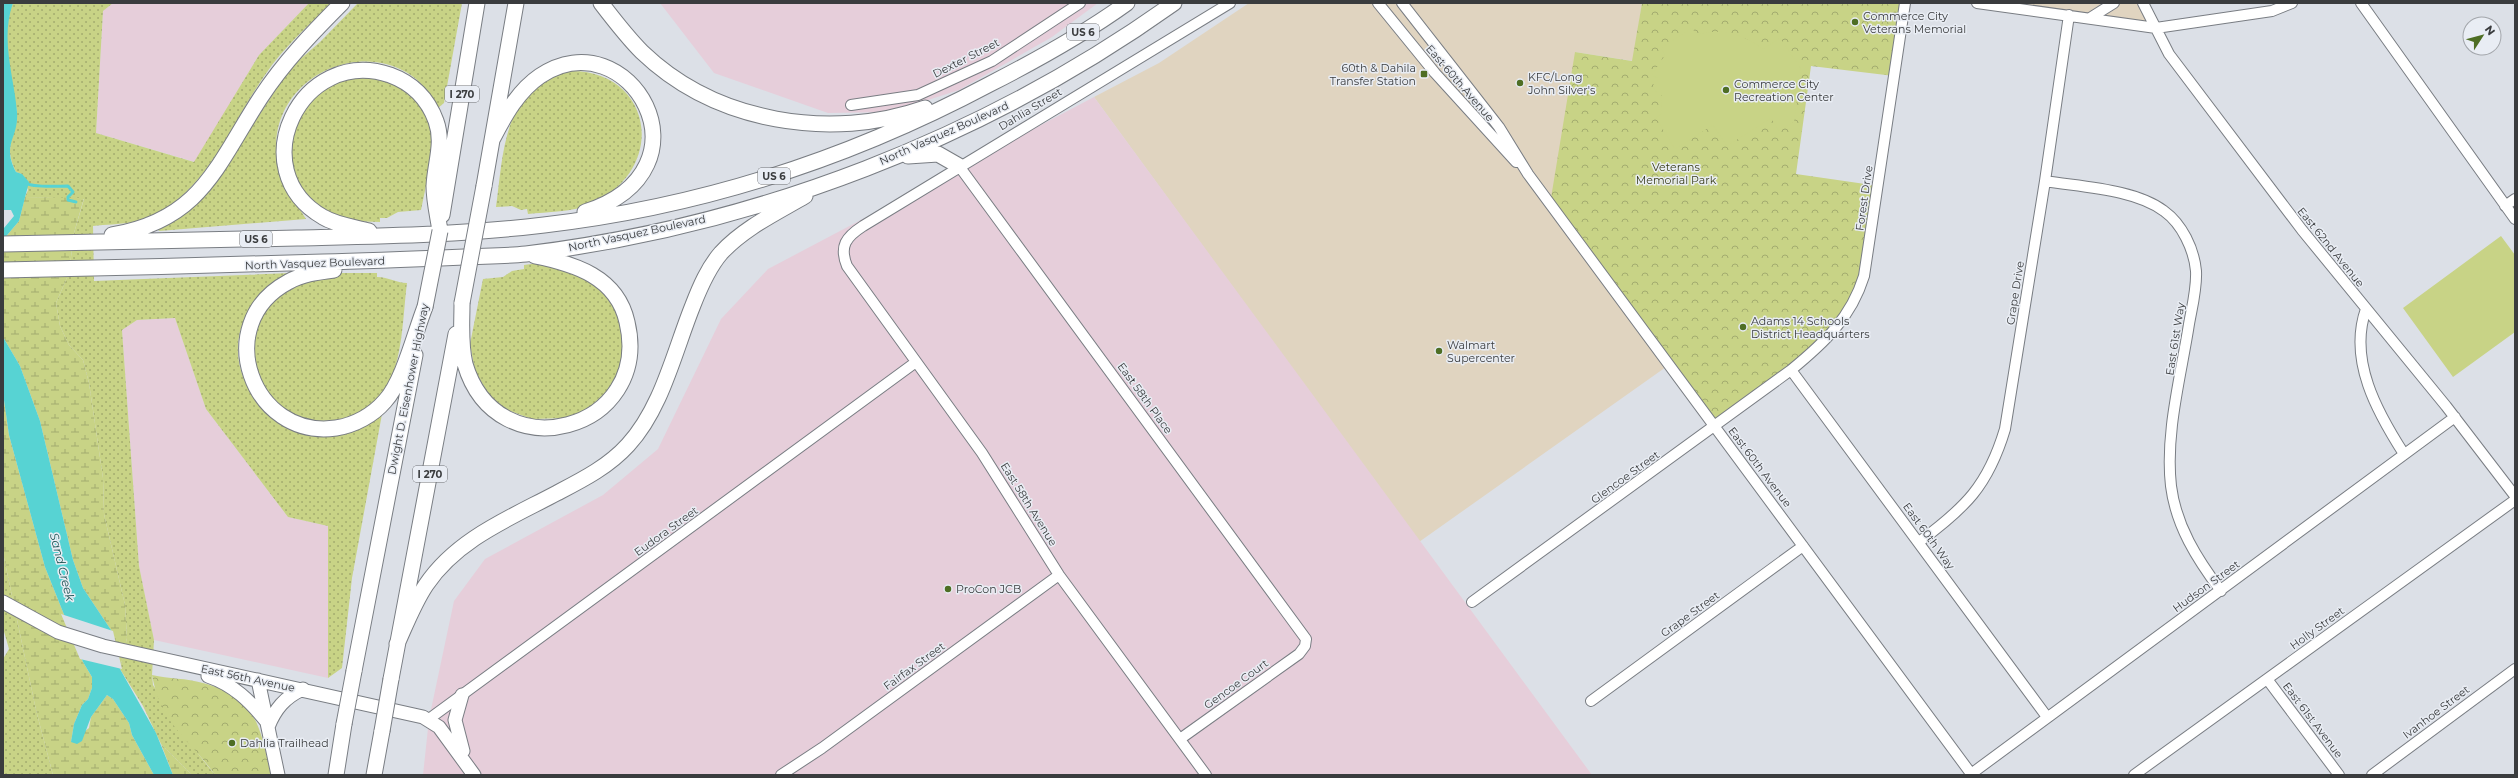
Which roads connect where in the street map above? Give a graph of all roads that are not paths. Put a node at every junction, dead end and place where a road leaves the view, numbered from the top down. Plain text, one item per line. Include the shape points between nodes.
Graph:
1 (342, 3) edge
2 (477, 3) edge
3 (516, 3) edge
4 (601, 3) edge
5 (1080, 3) edge
6 (1127, 3) edge
7 (1174, 3) edge
8 (1230, 3) edge
9 (1378, 3) edge
10 (1402, 3) edge
11 (1905, 3) edge
12 (1977, 3) edge
13 (2114, 3) edge
14 (2143, 3) edge
15 (2292, 3) edge
16 (2361, 3) edge
17 (2069, 15) junction
18 (2090, 18) junction
19 (2156, 28) junction
20 (990, 84) junction
21 (851, 105) dead end
22 (493, 138) junction
23 (882, 162) junction
24 (959, 166) junction
25 (1528, 174) junction
26 (831, 181) junction
27 (2045, 181) junction
28 (441, 186) junction
29 (2515, 199) edge
30 (2505, 206) junction
31 (2515, 219) edge
32 (545, 225) junction
33 (398, 236) junction
34 (109, 239) junction
35 (845, 241) joint
36 (3, 244) edge
37 (523, 254) junction
38 (382, 261) junction
39 (3, 270) edge
40 (462, 303) junction
41 (425, 306) junction
42 (2366, 309) junction
43 (916, 362) junction
44 (1791, 370) junction
45 (2455, 417) junction
46 (1714, 426) junction
47 (2404, 454) junction
48 (2515, 496) edge
49 (2515, 500) edge
50 (1919, 542) junction
51 (1803, 546) junction
52 (1059, 575) junction
53 (2221, 591) junction
54 (3, 602) edge
55 (1472, 602) dead end
56 (397, 644) junction
57 (1305, 646) joint
58 (161, 660) junction
59 (2515, 669) edge
60 (2267, 679) junction
61 (258, 680) junction
62 (303, 690) junction
63 (462, 695) junction
64 (1591, 701) dead end
65 (2047, 717) junction
66 (429, 719) junction
67 (268, 724) junction
68 (1180, 739) junction
69 (472, 771) edge
70 (1971, 774) edge
71 (278, 775) edge
72 (336, 775) edge
73 (374, 775) edge
74 (781, 775) edge
75 (1206, 775) edge
76 (2134, 775) edge
77 (2339, 775) edge
78 (2372, 775) edge

1 - 34 highway via 288,58 200,192 157,222
2 - 28 highway, I 270
3 - 22 highway, I 270
4 - 20 highway via 643,52 692,88 732,106 786,121 836,125 862,124 923,108
5 - 21 street, Dexter Street via 992,61 918,95
6 - 20 highway, North Vasquez Boulevard / US 6 via 1083,32
7 - 23 highway, North Vasquez Boulevard / US 6 via 1104,50 1019,99
8 - 24 street, Dahlia Street
9 - 25 street, East 60th Avenue via 1489,135
10 - 25 street, East 60th Avenue via 1499,127
11 - 44 street, Forest Drive via 1864,278 1854,301 1837,328 1823,344
12 - 17 street
13 - 18 street
14 - 19 street, East 62nd Avenue
15 - 19 street via 2265,13
16 - 30 street
17 - 18 street
17 - 27 street, Grape Drive
18 - 19 street
19 - 42 street, East 62nd Avenue via 2169,54 2302,230
20 - 32 highway, North Vasquez Boulevard / US 6 via 926,117 787,172 652,209
22 - 32 highway via 514,101 539,76 554,68 570,64 598,65 624,78 641,95 649,112 653,138 652,151 642,175 616,200
22 - 40 highway, I 270, bridge
23 - 24 highway via 932,153 947,158
23 - 26 highway, North Vasquez Boulevard / US 6
24 - 35 street, Dahlia Street via 857,230
24 - 57 street, East 58th Place via 1303,632
25 - 46 street, East 60th Avenue
26 - 37 highway, North Vasquez Boulevard / US 6 via 735,211 646,233
26 - 56 highway via 755,225 720,254 701,286 650,414 626,447 607,464 583,479 492,527 460,548 427,584
27 - 50 street, Grape Drive via 2008,419 1999,449 1982,484 1963,508
27 - 53 street, East 61st Way via 2149,201 2170,216 2189,243 2196,276 2172,434 2171,486 2176,511 2188,543
28 - 33 highway via 441,137 436,122 421,96 401,80 372,71 344,73 324,81 310,91 299,104 287,128 284,158 288,176 297,193 304,202 328,220
28 - 41 highway, Dwight D. Eisenhower Highway, bridge via 440,231
29 - 30 street
30 - 31 street
32 - 33 highway, North Vasquez Boulevard / US 6
33 - 34 highway, North Vasquez Boulevard / US 6
34 - 36 highway via 74,243
35 - 43 street, East 58th Avenue via 843,256 847,266
37 - 38 highway, North Vasquez Boulevard / US 6
37 - 40 highway via 561,261 585,270 601,280 613,292 623,309 630,334 629,360 620,385 600,409 578,423 546,429 522,424 497,411 473,384 465,364 461,340
38 - 39 highway, North Vasquez Boulevard / US 6
38 - 41 highway via 303,276 284,285 266,300 252,321 245,347 249,372 266,402 286,418 314,428 340,427 364,418 385,401 395,387
40 - 56 highway, I 270
41 - 72 highway, Dwight D. Eisenhower Highway, bridge
42 - 45 street, East 62nd Avenue
42 - 47 street via 2360,332 2363,364 2376,406
43 - 52 street, East 58th Avenue via 982,453
43 - 63 street, Eudora Street
44 - 46 street, Glencoe Street
44 - 50 street, East 60th Way
45 - 47 street, Hudson Street
45 - 48 street, East 62nd Avenue
46 - 51 street, East 60th Avenue
46 - 55 street, Glencoe Street
47 - 53 street, Hudson Street
49 - 60 street, Holly Street
50 - 65 street, East 60th Way
51 - 64 street, Grape Street
51 - 70 street, East 60th Avenue
52 - 68 street, East 58th Avenue
52 - 74 street, Fairfax Street via 822,748
53 - 65 street, Hudson Street
54 - 58 main road, East 56th Avenue via 58,632 87,642
56 - 73 highway, I 270, bridge
57 - 68 street, Gencoe Court via 1299,654
58 - 61 main road, East 56th Avenue
58 - 67 main road via 226,683 246,697
59 - 78 street, Ivanhoe Street
60 - 76 street, Holly Street
60 - 77 street, East 61st Avenue
61 - 62 main road, East 56th Avenue
61 - 67 main road
62 - 66 main road, East 56th Avenue via 408,712
62 - 67 main road via 283,701
63 - 66 street, Eudora Street
63 - 69 main road via 456,711 455,726
65 - 70 street, Hudson Street
66 - 69 main road, East 56th Avenue via 445,734
67 - 71 main road
68 - 75 street, East 58th Avenue

